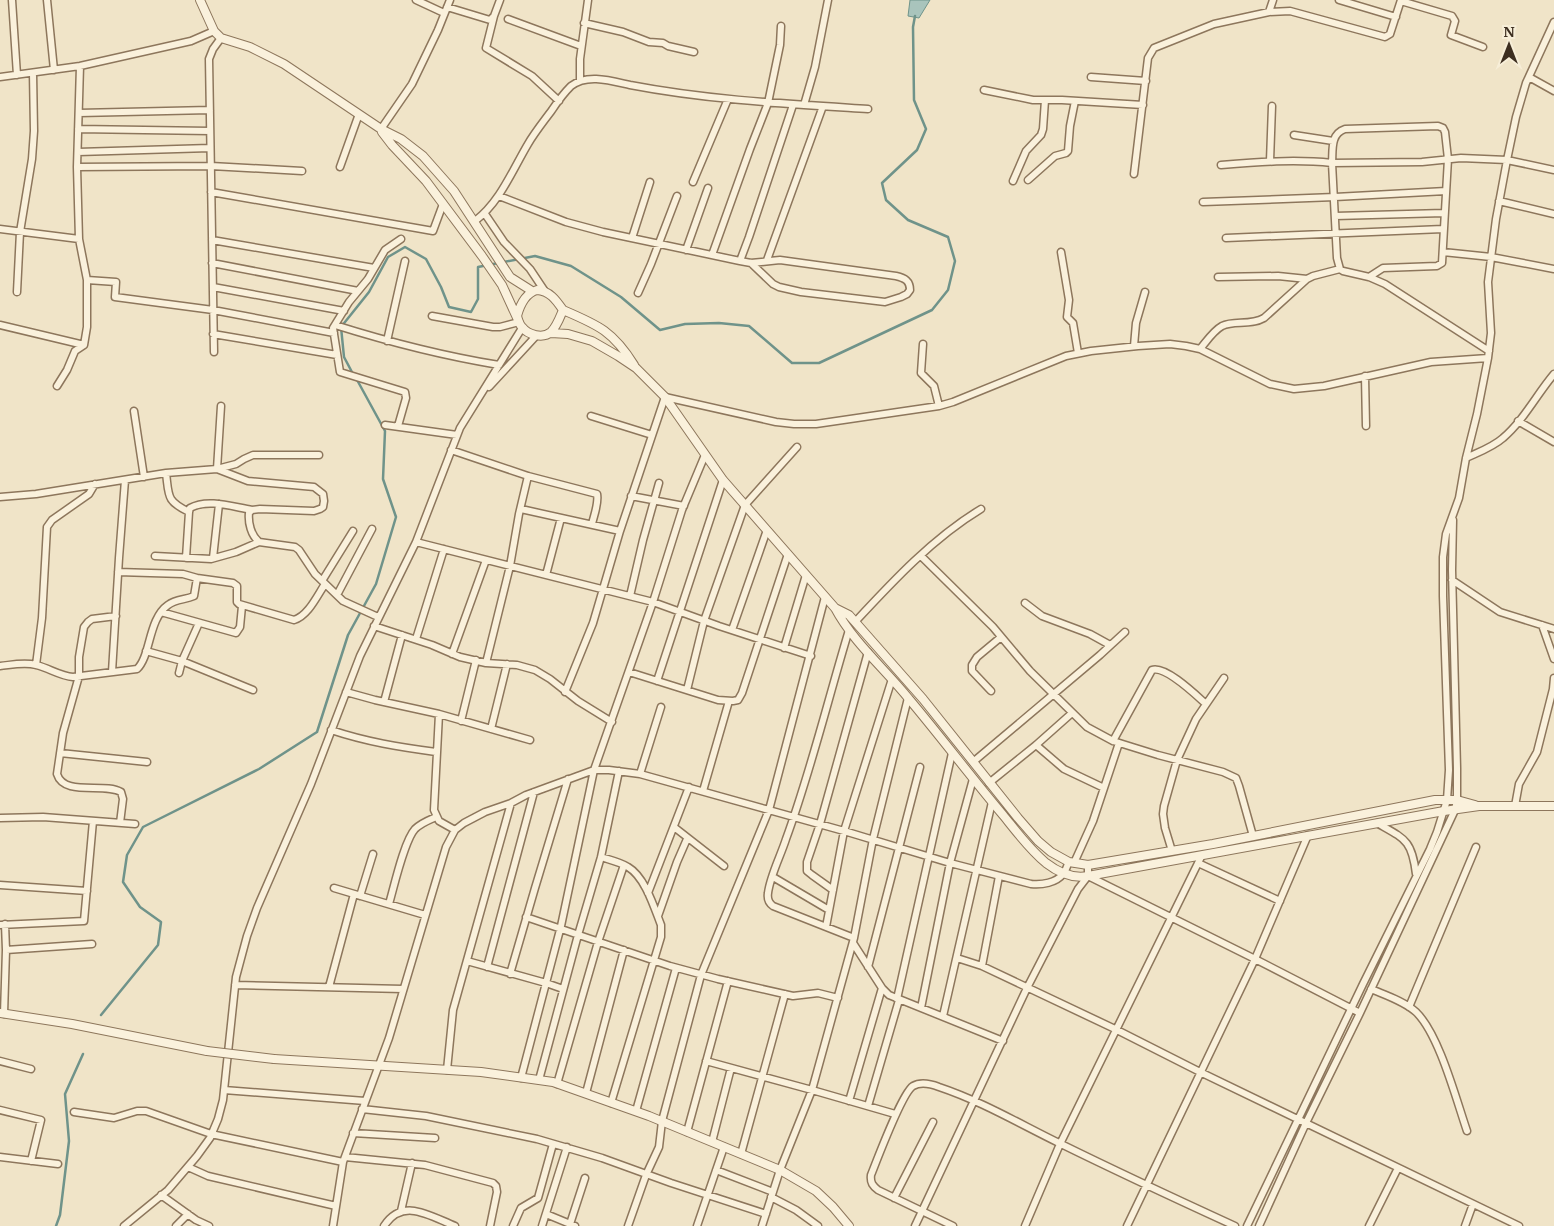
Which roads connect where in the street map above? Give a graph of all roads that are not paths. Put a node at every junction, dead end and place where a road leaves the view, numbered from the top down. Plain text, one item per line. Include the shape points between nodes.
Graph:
1 (12, 0) edge
2 (47, 0) edge
3 (200, 0) edge
4 (416, 0) edge
5 (500, 0) edge
6 (588, 0) edge
7 (828, 0) edge
8 (1273, 0) edge
9 (1339, 0) edge
10 (1401, 1) edge
11 (447, 7) edge
12 (1270, 12) junction
13 (494, 16) junction
14 (1396, 17) junction
15 (508, 19) dead end
16 (1554, 22) edge
17 (584, 23) junction
18 (781, 26) dead end
19 (214, 31) junction
20 (221, 38) junction
21 (582, 46) junction
22 (1483, 47) dead end
23 (694, 52) dead end
24 (80, 66) junction
25 (54, 70) junction
26 (33, 73) junction
27 (17, 75) junction
28 (0, 77) edge
29 (1529, 77) junction
30 (1092, 78) dead end
31 (580, 80) junction
32 (1146, 81) junction
33 (984, 90) dead end
34 (1554, 91) edge
35 (728, 99) junction
36 (1045, 100) junction
37 (559, 101) junction
38 (1075, 101) junction
39 (768, 103) junction
40 (793, 104) junction
41 (804, 105) junction
42 (1143, 105) junction
43 (823, 106) junction
44 (1272, 106) dead end
45 (868, 109) dead end
46 (210, 110) junction
47 (79, 113) junction
48 (358, 114) junction
49 (381, 129) junction
50 (78, 130) junction
51 (210, 131) junction
52 (1294, 135) dead end
53 (1334, 141) junction
54 (210, 148) junction
55 (78, 152) junction
56 (1448, 159) junction
57 (1507, 160) junction
58 (1270, 161) junction
59 (1332, 163) junction
60 (1221, 165) dead end
61 (210, 166) junction
62 (77, 167) junction
63 (340, 167) dead end
64 (1554, 170) edge
65 (302, 171) dead end
66 (1134, 174) dead end
67 (1028, 180) dead end
68 (1013, 181) dead end
69 (650, 182) dead end
70 (693, 182) dead end
71 (708, 188) dead end
72 (1446, 191) junction
73 (211, 192) junction
74 (499, 196) junction
75 (677, 196) dead end
76 (1335, 197) junction
77 (1499, 201) junction
78 (1203, 202) dead end
79 (443, 204) junction
80 (1444, 213) junction
81 (485, 214) junction
82 (1554, 214) edge
83 (1335, 216) junction
84 (475, 222) junction
85 (0, 228) edge
86 (1444, 229) junction
87 (20, 232) junction
88 (1336, 234) junction
89 (632, 238) junction
90 (1226, 238) dead end
91 (401, 239) dead end
92 (79, 240) junction
93 (212, 240) junction
94 (658, 244) junction
95 (686, 250) junction
96 (1061, 252) dead end
97 (1443, 252) junction
98 (712, 255) junction
99 (1491, 257) junction
100 (767, 260) junction
101 (405, 261) dead end
102 (740, 262) junction
103 (212, 263) junction
104 (751, 263) junction
105 (374, 268) junction
106 (1340, 269) junction
107 (1554, 269) edge
108 (1218, 277) dead end
109 (1369, 277) junction
110 (1307, 279) junction
111 (87, 280) junction
112 (213, 287) junction
113 (544, 290) junction
114 (358, 291) junction
115 (532, 291) junction
116 (17, 292) dead end
117 (1145, 292) dead end
118 (638, 293) dead end
119 (213, 310) junction
120 (563, 310) junction
121 (344, 311) junction
122 (432, 316) dead end
123 (0, 325) edge
124 (520, 325) junction
125 (334, 329) junction
126 (551, 332) junction
127 (214, 334) junction
128 (536, 336) junction
129 (388, 341) junction
130 (923, 344) dead end
131 (84, 345) junction
132 (1134, 346) junction
133 (1200, 349) junction
134 (1489, 351) junction
135 (214, 352) dead end
136 (1078, 353) junction
137 (337, 355) junction
138 (1488, 358) junction
139 (500, 365) junction
140 (636, 368) junction
141 (1554, 374) edge
142 (1365, 376) junction
143 (57, 386) dead end
144 (665, 397) junction
145 (476, 401) junction
146 (221, 406) dead end
147 (939, 406) junction
148 (134, 411) dead end
149 (591, 416) dead end
150 (1518, 421) junction
151 (385, 424) dead end
152 (398, 426) junction
153 (1366, 426) dead end
154 (457, 435) junction
155 (652, 435) junction
156 (1554, 442) edge
157 (797, 446) dead end
158 (451, 450) junction
159 (705, 455) junction
160 (319, 456) dead end
161 (1466, 458) junction
162 (217, 469) junction
163 (166, 473) junction
164 (528, 476) junction
165 (144, 477) junction
166 (125, 480) junction
167 (723, 480) junction
168 (659, 483) dead end
169 (95, 484) junction
170 (631, 496) junction
171 (0, 497) edge
172 (654, 500) junction
173 (219, 504) junction
174 (745, 505) junction
175 (684, 506) junction
176 (521, 509) junction
177 (980, 509) dead end
178 (252, 510) junction
179 (189, 512) junction
180 (1453, 516) junction
181 (561, 518) junction
182 (592, 524) junction
183 (372, 529) dead end
184 (766, 530) junction
185 (353, 531) dead end
186 (620, 531) junction
187 (259, 542) junction
188 (416, 542) junction
189 (444, 549) junction
190 (788, 554) junction
191 (155, 556) dead end
192 (921, 556) junction
193 (186, 558) junction
194 (213, 558) junction
195 (486, 560) junction
196 (510, 566) junction
197 (118, 572) junction
198 (1443, 573) junction
199 (1452, 573) junction
200 (546, 575) junction
201 (806, 575) junction
202 (197, 578) junction
203 (1452, 580) junction
204 (324, 582) junction
205 (603, 589) junction
206 (337, 595) junction
207 (630, 596) junction
208 (825, 597) junction
209 (653, 602) junction
210 (1026, 603) dead end
211 (242, 606) junction
212 (835, 608) junction
213 (680, 611) junction
214 (160, 612) junction
215 (116, 616) junction
216 (378, 617) junction
217 (704, 621) junction
218 (855, 622) junction
219 (198, 623) junction
220 (1542, 625) junction
221 (374, 626) junction
222 (1554, 629) edge
223 (732, 630) junction
224 (849, 630) junction
225 (1125, 632) dead end
226 (402, 635) junction
227 (1001, 637) junction
228 (416, 639) junction
229 (759, 639) junction
230 (1110, 645) junction
231 (784, 648) junction
232 (146, 651) junction
233 (868, 652) junction
234 (452, 654) junction
235 (810, 656) junction
236 (1554, 659) edge
237 (476, 660) junction
238 (182, 661) junction
239 (486, 663) junction
240 (507, 664) junction
241 (36, 665) junction
242 (0, 666) edge
243 (112, 672) junction
244 (629, 672) junction
245 (180, 673) dead end
246 (79, 676) junction
247 (1224, 678) dead end
248 (1554, 678) edge
249 (892, 679) junction
250 (656, 681) junction
251 (253, 690) dead end
252 (687, 690) junction
253 (991, 691) dead end
254 (346, 692) junction
255 (565, 692) junction
256 (1054, 694) junction
257 (908, 698) junction
258 (729, 701) junction
259 (384, 702) junction
260 (1206, 704) junction
261 (661, 707) dead end
262 (1072, 713) junction
263 (439, 714) junction
264 (462, 721) junction
265 (612, 722) junction
266 (491, 729) junction
267 (331, 730) junction
268 (530, 740) dead end
269 (1116, 742) junction
270 (1036, 745) junction
271 (436, 752) junction
272 (60, 753) junction
273 (952, 753) junction
274 (1177, 760) junction
275 (148, 762) dead end
276 (973, 762) junction
277 (920, 766) dead end
278 (594, 770) junction
279 (618, 771) junction
280 (640, 774) junction
281 (568, 779) junction
282 (973, 780) junction
283 (989, 783) junction
284 (689, 788) junction
285 (1104, 788) junction
286 (534, 792) junction
287 (703, 792) junction
288 (1447, 800) junction
289 (1457, 800) junction
290 (992, 802) junction
291 (511, 803) junction
292 (1479, 806) junction
293 (1514, 806) junction
294 (1554, 806) edge
295 (769, 810) junction
296 (1455, 810) junction
297 (1444, 811) junction
298 (436, 816) junction
299 (794, 817) junction
300 (0, 818) edge
301 (93, 821) junction
302 (1376, 822) junction
303 (120, 823) junction
304 (134, 824) dead end
305 (820, 824) junction
306 (674, 827) junction
307 (455, 830) junction
308 (844, 831) junction
309 (1308, 835) junction
310 (1253, 836) junction
311 (687, 839) junction
312 (873, 839) junction
313 (900, 847) junction
314 (1476, 847) dead end
315 (1172, 851) junction
316 (373, 854) dead end
317 (1202, 855) junction
318 (929, 856) junction
319 (601, 857) junction
320 (1071, 862) junction
321 (950, 863) junction
322 (1198, 863) junction
323 (624, 865) junction
324 (1088, 865) junction
325 (724, 866) dead end
326 (976, 870) junction
327 (1063, 874) junction
328 (999, 876) junction
329 (1088, 876) junction
330 (1416, 876) junction
331 (773, 877) junction
332 (0, 885) edge
333 (334, 888) dead end
334 (833, 890) junction
335 (87, 891) junction
336 (648, 893) junction
337 (357, 895) junction
338 (1280, 901) junction
339 (389, 904) junction
340 (829, 910) junction
341 (425, 915) junction
342 (658, 916) junction
343 (526, 917) junction
344 (1171, 919) junction
345 (2, 924) edge
346 (826, 927) junction
347 (560, 929) junction
348 (578, 935) junction
349 (854, 941) junction
350 (598, 942) junction
351 (92, 944) dead end
352 (6, 950) junction
353 (624, 950) junction
354 (957, 958) junction
355 (1255, 959) junction
356 (654, 960) junction
357 (467, 961) junction
358 (982, 966) junction
359 (868, 967) junction
360 (487, 968) junction
361 (676, 968) junction
362 (510, 974) junction
363 (701, 975) junction
364 (728, 982) junction
365 (546, 983) junction
366 (235, 985) junction
367 (329, 987) junction
368 (882, 988) junction
369 (1028, 988) junction
370 (403, 989) junction
371 (563, 989) junction
372 (1371, 989) junction
373 (785, 994) junction
374 (838, 998) junction
375 (898, 999) junction
376 (1409, 1007) junction
377 (921, 1008) junction
378 (1351, 1008) junction
379 (1360, 1013) junction
380 (2, 1014) edge
381 (943, 1016) junction
382 (1115, 1029) junction
383 (1002, 1041) junction
384 (0, 1061) edge
385 (706, 1061) junction
386 (378, 1065) junction
387 (32, 1068) dead end
388 (731, 1068) junction
389 (447, 1070) junction
390 (1200, 1072) junction
391 (762, 1076) junction
392 (521, 1078) junction
393 (539, 1080) junction
394 (557, 1084) junction
395 (224, 1090) junction
396 (812, 1090) junction
397 (586, 1094) junction
398 (365, 1101) junction
399 (850, 1101) junction
400 (975, 1101) junction
401 (611, 1102) junction
402 (868, 1106) junction
403 (362, 1109) junction
404 (0, 1110) edge
405 (636, 1111) junction
406 (74, 1112) dead end
407 (896, 1114) junction
408 (1298, 1119) junction
409 (662, 1121) junction
410 (933, 1122) dead end
411 (1306, 1123) junction
412 (1467, 1130) dead end
413 (687, 1132) junction
414 (212, 1134) junction
415 (353, 1134) junction
416 (435, 1138) dead end
417 (712, 1142) junction
418 (554, 1144) junction
419 (1060, 1144) junction
420 (567, 1147) junction
421 (724, 1147) junction
422 (741, 1154) junction
423 (0, 1157) edge
424 (344, 1160) junction
425 (31, 1161) junction
426 (412, 1163) junction
427 (58, 1164) dead end
428 (188, 1167) junction
429 (1398, 1168) junction
430 (716, 1170) junction
431 (780, 1170) junction
432 (646, 1175) junction
433 (585, 1178) dead end
434 (1146, 1185) junction
435 (161, 1195) junction
436 (708, 1195) junction
437 (772, 1195) junction
438 (894, 1198) junction
439 (1473, 1204) junction
440 (336, 1206) junction
441 (923, 1210) junction
442 (401, 1211) junction
443 (188, 1214) junction
444 (546, 1214) junction
445 (766, 1214) junction
446 (1511, 1224) edge
447 (572, 1225) edge
448 (764, 1225) edge
449 (124, 1226) edge
450 (176, 1226) edge
451 (209, 1226) edge
452 (333, 1226) edge
453 (384, 1226) edge
454 (455, 1226) edge
455 (490, 1226) edge
456 (513, 1226) edge
457 (542, 1226) edge
458 (628, 1226) edge
459 (697, 1226) edge
460 (818, 1226) edge
461 (849, 1226) edge
462 (915, 1226) edge
463 (953, 1226) edge
464 (1025, 1226) edge
465 (1126, 1226) edge
466 (1235, 1226) edge
467 (1247, 1226) edge
468 (1259, 1226) edge
469 (1370, 1226) edge
470 (1465, 1226) edge
471 (1519, 1226) edge

1 - 27 street
2 - 25 street
3 - 19 street
4 - 11 street
5 - 13 street
6 - 17 street
7 - 41 street
8 - 12 street
9 - 14 street
10 - 14 street
10 - 22 street via 1452,16 1455,21 1451,35
11 - 13 street via 486,20 492,20
11 - 49 street via 412,84
12 - 14 street via 1290,11 1386,37
12 - 32 street via 1214,24 1158,46 1150,52
13 - 37 street via 486,48 532,76
15 - 21 street
16 - 29 street
17 - 21 street
17 - 23 street
18 - 39 street
19 - 20 street
19 - 24 street via 191,40
20 - 46 street via 209,59
20 - 48 street via 250,47 284,64
21 - 31 street
24 - 25 street
24 - 47 street
25 - 26 street
26 - 27 street
26 - 87 street via 32,159
27 - 28 street
29 - 34 street
29 - 57 street
30 - 32 street
31 - 35 street via 610,81
31 - 37 street
32 - 42 street
33 - 36 street
35 - 39 street
35 - 70 street
36 - 38 street
36 - 68 street via 1041,135 1026,152
37 - 74 street via 529,142
38 - 42 street
38 - 67 street via 1068,151 1055,156
39 - 40 street
39 - 98 street
40 - 41 street
40 - 102 street
41 - 43 street
42 - 66 street
43 - 45 street
43 - 100 street
44 - 58 street
46 - 47 street
46 - 51 street
47 - 50 street
48 - 49 street
48 - 63 street
49 - 79 street
49 - 84 street via 423,156 454,191
50 - 51 street
50 - 55 street
51 - 54 street
52 - 53 street
53 - 56 street via 1336,134 1344,129 1438,126 1445,132
53 - 59 street
54 - 55 street
54 - 61 street
55 - 62 street
56 - 57 street
56 - 59 street
56 - 72 street
57 - 64 street
57 - 77 street
58 - 59 street
58 - 60 street
59 - 76 street
61 - 62 street
61 - 65 street
61 - 73 street
62 - 92 street
69 - 89 street
71 - 95 street
72 - 76 street
72 - 80 street
73 - 79 street via 433,231
73 - 93 street
74 - 81 street
74 - 89 street via 566,222
75 - 94 street
76 - 78 street
76 - 83 street
77 - 82 street
77 - 99 street
79 - 124 street via 502,285
80 - 83 street
80 - 86 street
81 - 84 street
81 - 113 street
83 - 88 street
84 - 115 street via 510,277
85 - 87 street
86 - 88 street
86 - 97 street
87 - 92 street
87 - 116 street
88 - 90 street
88 - 106 street
89 - 94 street
91 - 105 street via 385,250
92 - 111 street
93 - 103 street
93 - 105 street
94 - 95 street
94 - 118 street
95 - 98 street
96 - 136 street via 1069,300 1067,317 1073,324
97 - 99 street
97 - 109 street via 1439,266 1383,268
98 - 102 street
99 - 107 street
99 - 134 street
100 - 104 street
100 - 104 street via 896,276 908,281 910,290 885,302 801,292 773,284
101 - 129 street
102 - 104 street
103 - 112 street
103 - 114 street
105 - 114 street
106 - 109 street
106 - 110 street
108 - 110 street
109 - 134 street
110 - 133 street via 1264,318 1252,323 1223,326
111 - 119 street via 116,282 115,297
111 - 131 street
112 - 119 street
112 - 121 street
113 - 115 street
113 - 120 street
114 - 121 street
115 - 124 street via 518,310
117 - 132 street via 1136,323
119 - 125 street
119 - 127 street
120 - 126 street
120 - 140 street via 611,335
121 - 125 street
122 - 124 street via 493,327
123 - 131 street
124 - 128 street
124 - 139 street
125 - 129 street
125 - 137 street
126 - 128 street
126 - 140 street via 592,341
127 - 135 street
127 - 137 street
128 - 145 street
129 - 139 street
130 - 147 street via 921,373 934,386
131 - 143 street via 75,350
132 - 133 street via 1170,344
132 - 136 street
133 - 142 street via 1283,388 1324,386
134 - 138 street
136 - 147 street
137 - 152 street via 340,372 405,392
138 - 142 street via 1431,362
138 - 161 street
139 - 145 street
140 - 144 street
141 - 150 street
142 - 153 street
144 - 147 street via 794,424 816,424
144 - 155 street
144 - 159 street
145 - 154 street
146 - 162 street
148 - 165 street
149 - 155 street
150 - 156 street
150 - 161 street via 1490,447
151 - 152 street
152 - 154 street
154 - 158 street
155 - 170 street
157 - 174 street
158 - 164 street
158 - 188 street
159 - 167 street
159 - 175 street
160 - 162 street via 253,455
161 - 180 street via 1460,498
162 - 163 street
162 - 178 street via 248,481 314,486 323,494 323,507 314,511
163 - 165 street
163 - 179 street via 171,501
164 - 176 street
164 - 182 street via 596,494
165 - 166 street
166 - 169 street
166 - 197 street
167 - 174 street
167 - 213 street
168 - 172 street
169 - 171 street
169 - 241 street via 89,494 47,527
170 - 172 street
170 - 186 street
172 - 175 street
172 - 207 street
173 - 178 street
173 - 179 street via 200,504 190,508
173 - 194 street
174 - 184 street
174 - 217 street
175 - 209 street
176 - 181 street
176 - 196 street
177 - 192 street via 956,524
178 - 187 street via 248,519
179 - 193 street
180 - 198 street via 1446,534
180 - 199 street
181 - 182 street
181 - 200 street
182 - 186 street
183 - 206 street
184 - 190 street
184 - 223 street
185 - 204 street
186 - 205 street
187 - 194 street
187 - 204 street via 295,547
188 - 189 street
188 - 216 street
189 - 195 street
189 - 228 street
190 - 201 street
190 - 229 street
191 - 193 street
192 - 218 street via 895,578
192 - 227 street
193 - 194 street
195 - 196 street
195 - 234 street
196 - 200 street
196 - 239 street
197 - 202 street via 183,574
197 - 215 street
198 - 199 street
198 - 288 street via 1449,770
199 - 203 street
200 - 205 street
201 - 208 street
201 - 231 street
202 - 211 street via 236,584 237,602
202 - 214 street via 194,596 174,601
203 - 220 street via 1500,612
203 - 289 street
204 - 206 street
204 - 211 street via 298,620
205 - 207 street
205 - 255 street via 588,639
206 - 216 street
207 - 209 street
208 - 212 street
208 - 235 street
209 - 213 street
209 - 244 street
210 - 230 street via 1042,616
211 - 219 street via 240,627 236,633
212 - 218 street
212 - 224 street
213 - 217 street
213 - 250 street
214 - 219 street
214 - 232 street
215 - 243 street
215 - 246 street via 92,619 85,624
216 - 221 street
217 - 223 street
217 - 252 street
218 - 276 street
219 - 238 street
220 - 222 street
220 - 236 street
221 - 226 street
221 - 254 street
223 - 229 street
224 - 233 street
224 - 299 street
225 - 230 street
226 - 228 street
226 - 259 street
227 - 253 street via 972,665 972,670
227 - 256 street
228 - 234 street
229 - 231 street
229 - 258 street via 740,698
230 - 256 street
231 - 235 street
232 - 238 street
232 - 243 street via 137,668
233 - 249 street
233 - 305 street
234 - 237 street
235 - 295 street
237 - 239 street
237 - 264 street
238 - 245 street
238 - 251 street
239 - 240 street
240 - 255 street via 534,670
240 - 266 street
241 - 242 street
241 - 246 street via 63,675
243 - 246 street
244 - 250 street
244 - 265 street
246 - 272 street
247 - 260 street
248 - 293 street via 1536,752 1519,784
249 - 257 street
249 - 308 street
250 - 252 street
252 - 258 street
254 - 259 street
254 - 267 street
255 - 265 street
256 - 262 street
256 - 276 street
257 - 273 street
257 - 312 street
258 - 287 street
259 - 263 street
260 - 269 street via 1172,676 1156,668 1152,670
260 - 274 street via 1188,732
261 - 280 street
262 - 269 street via 1087,727
262 - 270 street
263 - 264 street
263 - 271 street
264 - 266 street
265 - 278 street
266 - 268 street
267 - 271 street via 377,744
267 - 366 street via 257,908
269 - 274 street
269 - 285 street
270 - 283 street
270 - 285 street via 1064,769
271 - 298 street
272 - 275 street
272 - 303 street via 57,774 62,784 121,792
273 - 282 street
273 - 318 street
274 - 310 street via 1236,778
274 - 315 street via 1163,814
276 - 283 street
277 - 313 street
278 - 279 street
278 - 281 street
278 - 347 street
279 - 280 street
279 - 319 street
280 - 284 street
281 - 286 street
281 - 343 street
282 - 290 street
282 - 321 street
283 - 320 street via 1038,841
284 - 287 street
284 - 306 street
285 - 320 street via 1093,821
286 - 291 street
286 - 360 street
287 - 295 street
288 - 289 street
288 - 297 street
288 - 310 street
289 - 292 street
289 - 296 street
290 - 326 street
290 - 327 street via 1028,845
291 - 307 street via 485,812
291 - 357 street
292 - 293 street
292 - 296 street
293 - 294 street
295 - 299 street
295 - 363 street
296 - 297 street
296 - 372 street
297 - 302 street
297 - 330 street
298 - 307 street
298 - 339 street via 412,833
299 - 305 street
299 - 331 street
300 - 301 street
301 - 303 street
301 - 335 street
302 - 309 street
302 - 330 street via 1409,845
303 - 304 street
305 - 308 street
305 - 334 street via 807,871
306 - 311 street
306 - 336 street
307 - 341 street via 446,847
308 - 312 street
308 - 334 street
309 - 317 street
309 - 338 street
310 - 315 street
311 - 325 street
311 - 342 street
312 - 313 street
312 - 349 street
313 - 318 street
313 - 359 street
314 - 376 street
315 - 324 street
316 - 337 street
317 - 322 street
317 - 329 street
318 - 321 street
318 - 375 street
319 - 323 street
319 - 348 street
320 - 324 street
320 - 327 street
321 - 326 street
321 - 377 street
322 - 338 street
322 - 344 street
323 - 336 street via 636,874
323 - 350 street
324 - 329 street
326 - 328 street
326 - 354 street
327 - 328 street via 1040,885
327 - 329 street via 1079,878
328 - 358 street
329 - 344 street
329 - 369 street via 1078,889
330 - 378 street
331 - 340 street
331 - 346 street via 768,893 769,903
332 - 335 street
333 - 337 street
334 - 340 street
335 - 345 street via 84,921
336 - 342 street
337 - 339 street
337 - 367 street
338 - 355 street
339 - 341 street
340 - 346 street
341 - 370 street
342 - 356 street via 661,937
343 - 347 street
343 - 362 street
344 - 355 street
344 - 382 street
345 - 352 street
346 - 349 street
347 - 348 street
347 - 365 street
348 - 350 street
348 - 371 street
349 - 359 street
349 - 374 street
350 - 353 street
350 - 394 street
351 - 352 street
352 - 380 street
353 - 356 street
353 - 397 street
354 - 358 street
354 - 381 street
355 - 378 street
355 - 390 street
356 - 361 street
356 - 401 street
357 - 360 street
357 - 389 street via 453,1010
358 - 369 street
359 - 368 street
360 - 362 street
361 - 363 street
361 - 405 street
362 - 365 street
363 - 364 street
363 - 409 street
364 - 373 street
364 - 385 street
365 - 371 street
365 - 392 street
366 - 367 street
366 - 395 street
367 - 370 street
368 - 375 street
368 - 399 street
369 - 382 street
369 - 383 street
370 - 386 street
371 - 393 street
372 - 376 street
372 - 379 street
373 - 374 street via 818,993
373 - 391 street
374 - 396 street
375 - 377 street
375 - 402 street
376 - 412 street via 1415,1010 1438,1048
377 - 381 street
378 - 379 street
378 - 408 street
379 - 411 street
380 - 386 street, bridge via 72,1024 207,1051 274,1060
381 - 383 street
382 - 390 street
382 - 419 street
383 - 400 street
384 - 387 street
385 - 388 street
385 - 413 street
386 - 389 street
386 - 398 street
388 - 391 street
388 - 417 street
389 - 392 street
390 - 408 street
390 - 434 street
391 - 396 street
391 - 422 street
392 - 393 street
393 - 394 street
394 - 397 street
395 - 398 street
395 - 414 street
396 - 399 street
396 - 431 street
397 - 401 street
398 - 403 street
399 - 402 street
400 - 407 street via 938,1086 917,1085 909,1090
400 - 419 street
400 - 441 street
401 - 405 street
402 - 407 street
403 - 415 street
403 - 418 street via 426,1116
404 - 425 street via 41,1120
405 - 409 street
406 - 414 street via 114,1118 146,1111
407 - 438 street via 870,1179 873,1187
408 - 411 street
408 - 467 street
409 - 413 street
409 - 432 street via 659,1147
410 - 438 street
411 - 429 street
411 - 468 street
413 - 417 street
414 - 424 street
414 - 428 street
415 - 416 street
415 - 424 street
417 - 421 street
418 - 420 street
418 - 456 street via 538,1198 521,1208
419 - 434 street
419 - 464 street
420 - 432 street
420 - 444 street
421 - 422 street
421 - 430 street
422 - 431 street
423 - 425 street
424 - 426 street
424 - 440 street
425 - 427 street
426 - 442 street
426 - 455 street via 493,1183 497,1192
428 - 435 street
428 - 440 street via 224,1181
429 - 439 street
429 - 469 street
430 - 436 street
430 - 437 street
431 - 437 street
431 - 461 street via 816,1191
432 - 436 street
432 - 458 street
433 - 447 street
434 - 465 street
434 - 466 street
435 - 443 street
435 - 449 street
436 - 445 street
436 - 459 street
437 - 445 street
437 - 460 street
438 - 441 street
439 - 446 street
439 - 470 street
440 - 452 street
441 - 462 street
441 - 463 street
442 - 453 street
442 - 454 street via 418,1211
443 - 450 street
443 - 451 street
444 - 447 street
444 - 457 street
445 - 448 street
446 - 471 street

